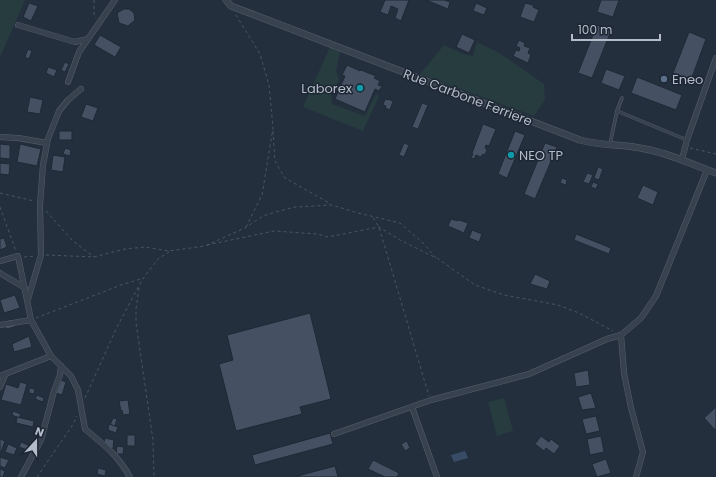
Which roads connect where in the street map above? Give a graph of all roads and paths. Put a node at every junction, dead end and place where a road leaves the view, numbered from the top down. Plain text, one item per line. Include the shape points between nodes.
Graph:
1 (94, 0) edge
2 (115, 0) edge
3 (226, 0) edge
4 (230, 6) junction
5 (99, 23) junction
6 (18, 25) dead end
7 (88, 39) junction
8 (716, 58) edge
9 (68, 82) dead end
10 (81, 89) dead end
11 (622, 98) dead end
12 (617, 111) junction
13 (273, 128) junction
14 (0, 136) edge
15 (687, 140) junction
16 (47, 143) junction
17 (610, 145) junction
18 (685, 146) junction
19 (716, 154) edge
20 (682, 160) junction
21 (707, 170) junction
22 (716, 173) edge
23 (0, 192) edge
24 (332, 205) junction
25 (40, 206) junction
26 (0, 207) edge
27 (372, 217) junction
28 (379, 227) junction
29 (245, 228) junction
30 (205, 246) junction
31 (170, 251) junction
32 (41, 255) junction
33 (18, 256) junction
34 (94, 257) junction
35 (436, 258) junction
36 (0, 261) edge
37 (0, 273) edge
38 (144, 278) junction
39 (140, 285) junction
40 (25, 288) junction
41 (28, 300) junction
42 (31, 320) junction
43 (0, 325) edge
44 (621, 335) junction
45 (51, 356) junction
46 (61, 366) junction
47 (2, 375) edge
48 (0, 387) edge
49 (430, 400) junction
50 (81, 408) junction
51 (412, 408) junction
52 (334, 434) dead end
53 (21, 477) edge
54 (37, 477) edge
55 (130, 477) edge
56 (154, 477) edge
57 (437, 477) edge
58 (636, 477) edge

1 - 5 path via 94,15
2 - 5 street
3 - 4 street
4 - 13 path via 260,54 269,86
4 - 17 street, Rue Carbone Ferriere via 568,136
5 - 7 street
6 - 7 street via 75,42
7 - 9 street via 79,52
8 - 15 street
10 - 16 street via 59,112
11 - 12 lane
12 - 15 lane
12 - 17 lane
13 - 24 path via 275,161 284,178
13 - 29 path via 262,195
14 - 16 street
15 - 18 street
16 - 25 street
17 - 20 street, Rue Carbone Ferriere via 647,149
18 - 19 path
18 - 20 street
20 - 21 street, Rue Carbone Ferriere
21 - 22 street, Rue Carbone Ferriere
21 - 44 street via 656,296 641,318
23 - 25 path via 34,201
24 - 27 path
24 - 29 path via 295,207 279,211 263,216
25 - 32 street
25 - 34 path via 73,241
26 - 33 path
27 - 28 path
27 - 35 path via 400,223
28 - 30 path via 328,237 274,231
28 - 35 path
28 - 49 path
29 - 30 path
30 - 31 path
31 - 34 path via 145,247
31 - 38 path via 158,259
32 - 33 path
32 - 34 path
32 - 41 street
33 - 36 street
33 - 40 street
35 - 44 path via 475,285 504,295 558,305
37 - 40 street
38 - 39 path
38 - 42 path
39 - 50 path via 117,328
39 - 56 path via 136,323 153,440
40 - 41 street
41 - 42 street
42 - 43 street
42 - 45 street
44 - 49 street via 530,374
44 - 58 street via 624,373 643,452
45 - 46 street
45 - 47 street
46 - 50 street via 71,376 78,390
46 - 53 street via 41,440
47 - 48 street
49 - 51 street
50 - 54 path via 72,426
50 - 55 street via 85,429 119,459
51 - 52 street
51 - 57 street

